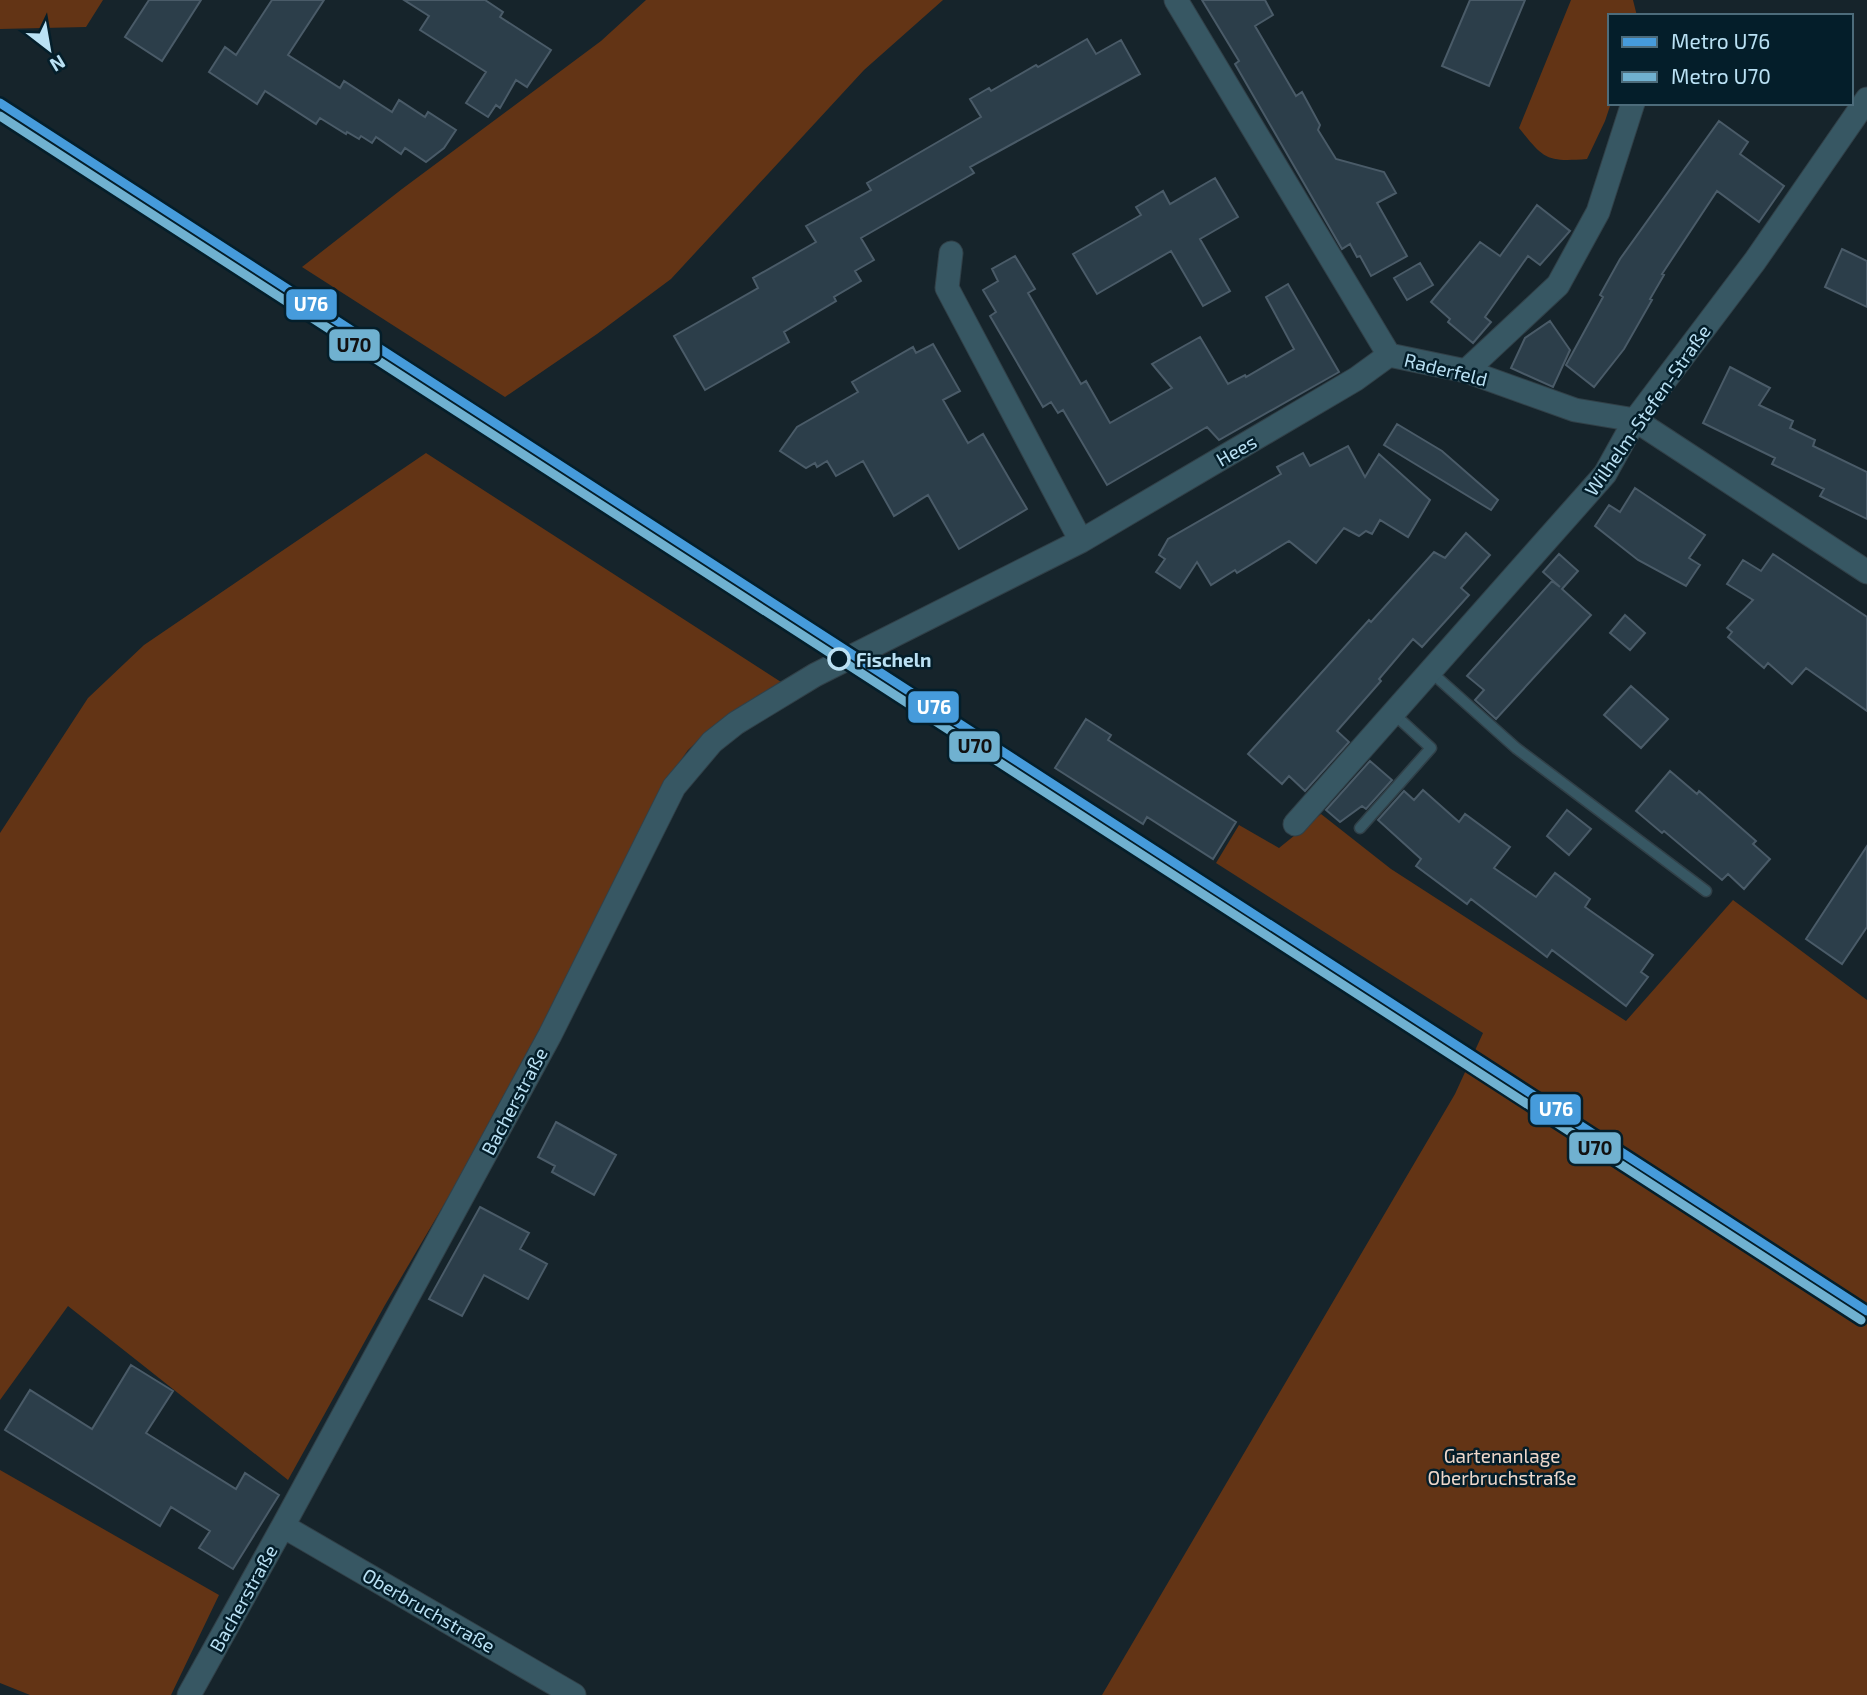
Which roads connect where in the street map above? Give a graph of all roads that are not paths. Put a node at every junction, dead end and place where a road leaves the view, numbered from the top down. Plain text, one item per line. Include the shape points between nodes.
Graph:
1 (1176, 0) edge
2 (1867, 99) edge
3 (1632, 105) edge
4 (951, 253) dead end
5 (1388, 355) junction
6 (1466, 371) junction
7 (1635, 420) junction
8 (1081, 541) junction
9 (1867, 572) edge
10 (944, 611) joint
11 (1431, 672) junction
12 (1394, 713) junction
13 (1295, 824) dead end
14 (1360, 828) dead end
15 (1706, 891) dead end
16 (283, 1526) junction
17 (188, 1695) edge
18 (574, 1695) edge

1 - 5 street, Raderfeld
2 - 7 street, Wilhelm-Stefen-Straße via 1755,261
3 - 6 street via 1598,212 1558,285
4 - 8 street via 947,288
5 - 6 street, Raderfeld
5 - 8 street, Hees via 1356,380
6 - 7 street, Raderfeld via 1575,410
7 - 9 street, Raderfeld
7 - 11 street, Wilhelm-Stefen-Straße via 1605,474
8 - 10 street, Hees
10 - 16 street, Bacherstraße via 815,675 736,723 712,742 674,787 550,1035
11 - 12 street, Wilhelm-Stefen-Straße
11 - 15 lane via 1516,748
12 - 13 street, Wilhelm-Stefen-Straße
12 - 14 lane via 1431,748
16 - 17 street, Bacherstraße
16 - 18 street, Oberbruchstraße

